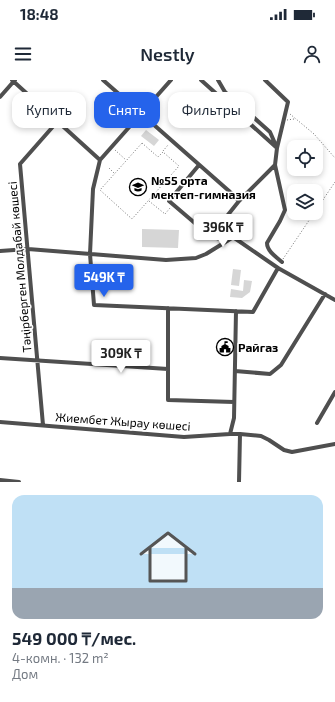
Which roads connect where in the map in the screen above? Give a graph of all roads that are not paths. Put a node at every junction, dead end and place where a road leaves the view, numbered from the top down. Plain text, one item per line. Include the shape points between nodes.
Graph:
1 (13, 80) edge
2 (103, 80) edge
3 (171, 80) edge
4 (201, 80) edge
5 (218, 80) edge
6 (266, 80) edge
7 (26, 92) edge
8 (116, 92) edge
9 (160, 92) edge
10 (0, 97) edge
11 (52, 128) edge
12 (64, 128) edge
13 (129, 128) edge
14 (157, 128) edge
15 (277, 148) junction
16 (100, 160) junction
17 (275, 165) junction
18 (199, 166) junction
19 (239, 201) junction
20 (227, 216) junction
21 (209, 236) junction
22 (233, 237) junction
23 (227, 241) junction
24 (28, 249) junction
25 (0, 251) edge
26 (90, 254) junction
27 (282, 262) road end
28 (278, 268) junction
29 (325, 294) junction
30 (335, 300) edge
31 (168, 308) junction
32 (236, 311) junction
33 (0, 358) edge
34 (38, 361) junction
35 (168, 369) junction
36 (235, 371) junction
37 (335, 392) edge
38 (234, 402) junction
39 (0, 422) edge
40 (317, 423) dead end
41 (43, 425) junction
42 (230, 434) junction
43 (240, 434) junction
44 (335, 444) edge
45 (0, 480) edge
46 (19, 482) edge
47 (239, 482) edge

1 - 7 street
1 - 10 street
2 - 8 street
3 - 9 street
4 - 15 street
5 - 15 street via 225,92 270,132
6 - 15 street via 288,102
11 - 24 street, Тәңірберген Молдабай көшесі via 20,164
12 - 16 street
13 - 16 street
14 - 18 street
15 - 17 street
16 - 26 street via 93,189
17 - 19 street
17 - 27 street via 285,210 267,246
18 - 19 street
18 - 21 street via 169,201
19 - 20 street
20 - 21 street
20 - 22 street
21 - 23 street
22 - 23 street
22 - 28 street
23 - 26 street via 196,258 166,260
24 - 25 street
24 - 26 street
24 - 34 street, Тәңірберген Молдабай көшесі
26 - 31 street via 94,305
28 - 29 street
28 - 32 street via 253,312
29 - 30 street
29 - 36 street via 281,365 270,374
31 - 32 street
31 - 35 street
32 - 36 street
33 - 34 street
34 - 35 street
34 - 41 street, Тәңірберген Молдабай көшесі
35 - 38 street via 168,400
36 - 38 street
37 - 40 street
38 - 42 street
39 - 41 street, Жиембет Жырау көшесі
41 - 42 street, Жиембет Жырау көшесі via 184,437
42 - 43 street, Жиембет Жырау көшесі
43 - 44 street, Жиембет Жырау көшесі via 261,436 292,452
43 - 47 street
45 - 46 street

